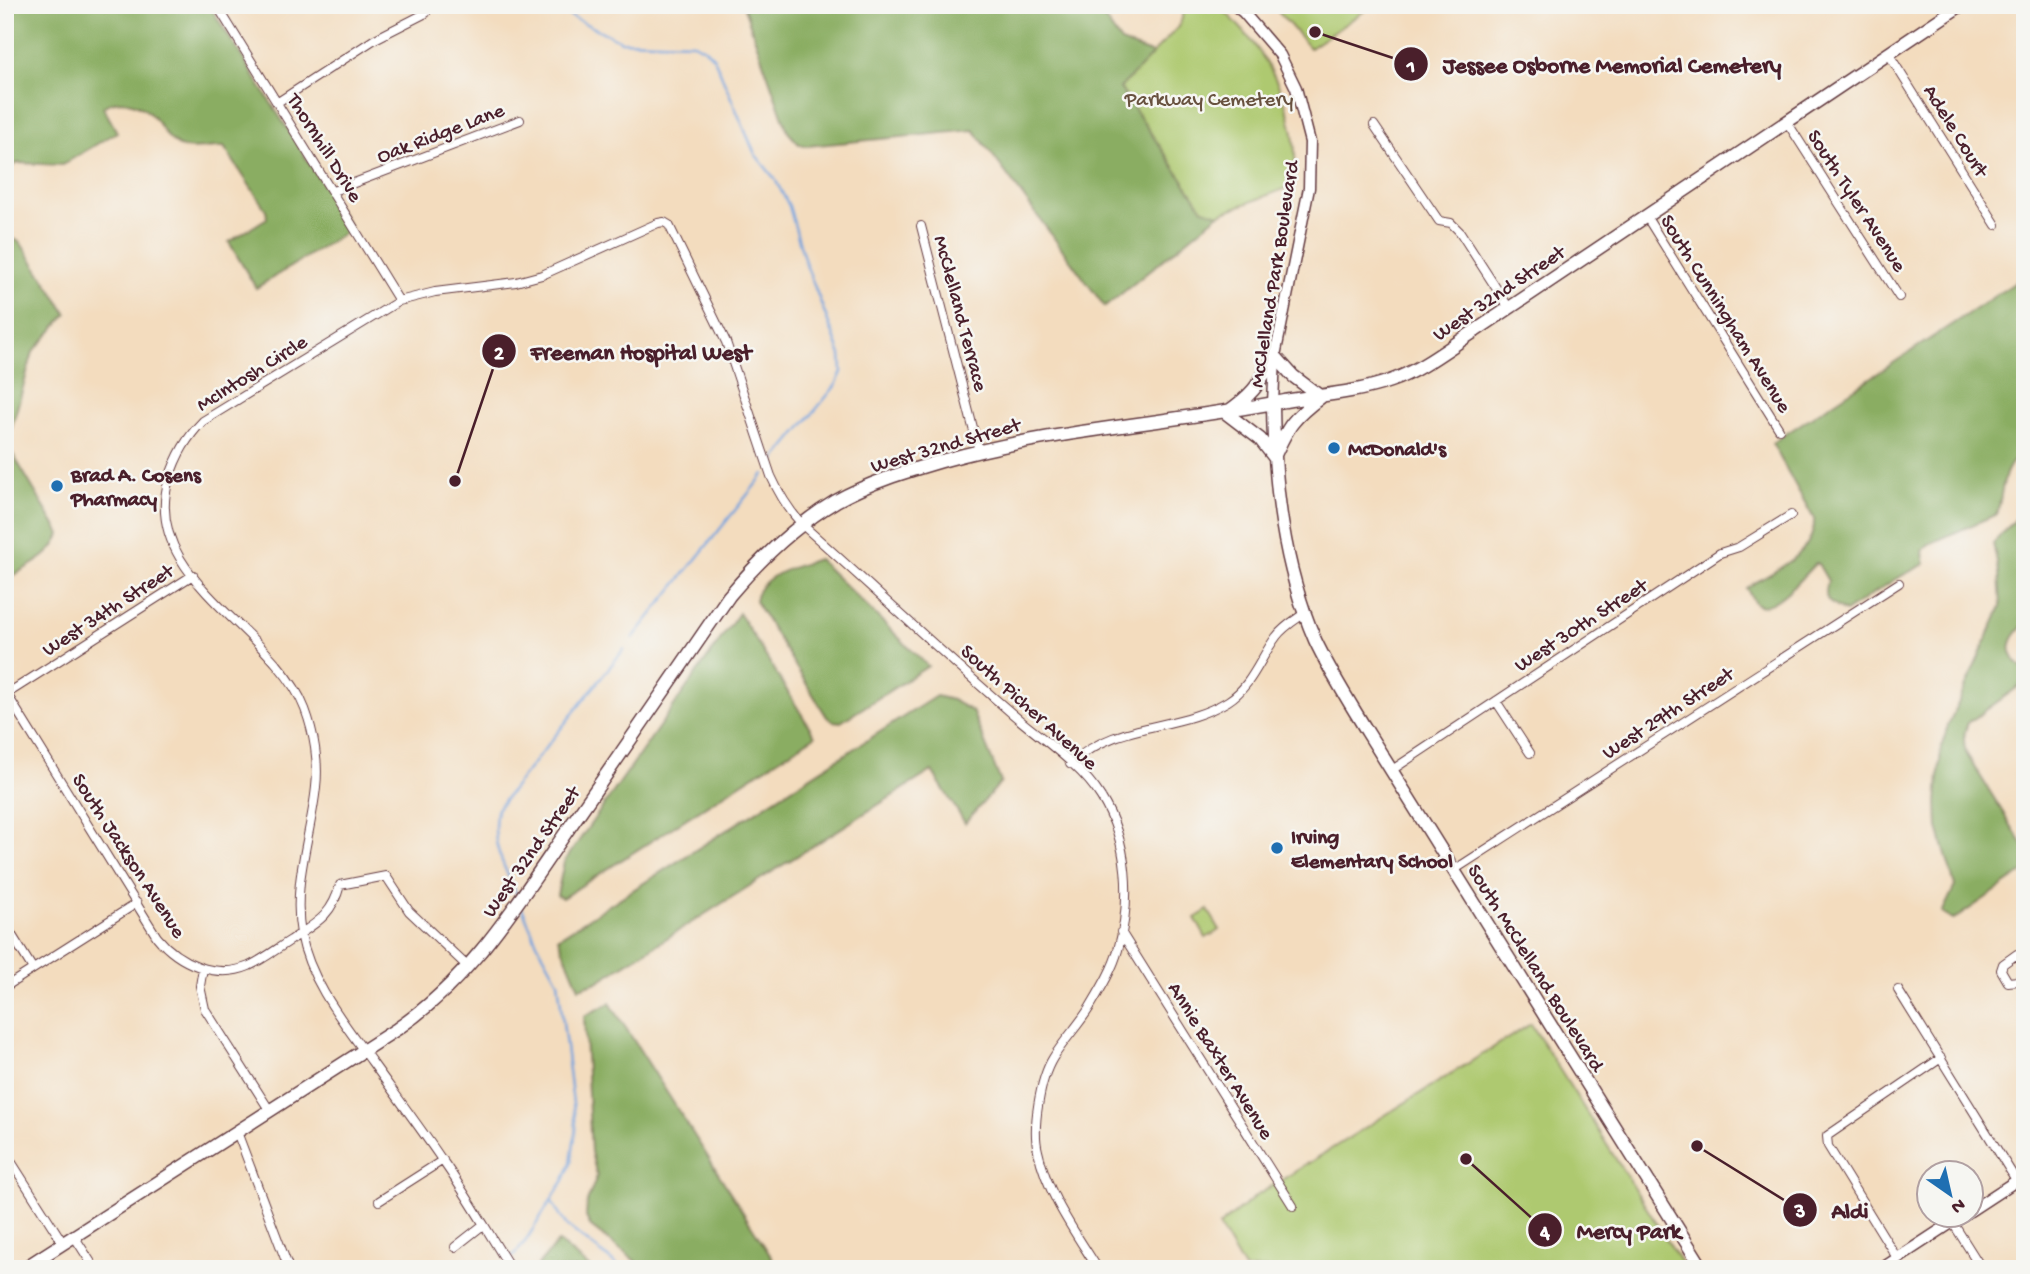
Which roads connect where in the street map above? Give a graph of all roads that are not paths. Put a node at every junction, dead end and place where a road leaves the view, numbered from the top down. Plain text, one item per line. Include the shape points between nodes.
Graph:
1 (232, 5) edge
2 (1234, 5) edge
3 (1961, 5) edge
4 (426, 13) dead end
5 (1888, 53) junction
6 (278, 102) junction
7 (520, 120) dead end
8 (1787, 122) junction
9 (1374, 125) dead end
10 (333, 191) junction
11 (1646, 216) junction
12 (1996, 225) dead end
13 (921, 226) dead end
14 (1899, 297) dead end
15 (399, 301) junction
16 (1509, 308) junction
17 (1275, 356) junction
18 (1321, 397) junction
19 (1273, 404) junction
20 (1226, 413) junction
21 (1779, 429) dead end
22 (979, 451) junction
23 (1273, 457) junction
24 (1791, 515) dead end
25 (802, 524) junction
26 (193, 575) junction
27 (1899, 583) dead end
28 (1305, 613) junction
29 (6, 693) edge
30 (1496, 701) junction
31 (1530, 752) dead end
32 (1070, 764) junction
33 (1392, 770) junction
34 (1454, 870) junction
35 (136, 903) junction
36 (5, 924) edge
37 (1121, 932) junction
38 (301, 933) junction
39 (2025, 966) edge
40 (468, 967) junction
41 (203, 968) junction
42 (33, 969) junction
43 (2025, 977) edge
44 (5, 987) edge
45 (1898, 990) dead end
46 (363, 1051) junction
47 (1941, 1058) junction
48 (270, 1111) junction
49 (237, 1132) junction
50 (5, 1152) edge
51 (443, 1160) junction
52 (2021, 1178) edge
53 (379, 1201) dead end
54 (1984, 1202) edge
55 (1293, 1206) dead end
56 (484, 1225) junction
57 (1945, 1228) edge
58 (1956, 1228) edge
59 (74, 1236) junction
60 (63, 1243) junction
61 (455, 1247) dead end
62 (1897, 1258) junction
63 (23, 1269) edge
64 (95, 1269) edge
65 (289, 1269) edge
66 (511, 1269) edge
67 (1098, 1269) edge
68 (1703, 1269) edge
69 (1881, 1269) edge
70 (1982, 1269) edge

1 - 6 street, Thornhill Drive via 221,12
2 - 17 street, McClelland Park Boulevard via 1280,55 1296,88 1310,142 1307,199
3 - 5 main road, West 32nd Street
4 - 6 street via 375,39
5 - 8 main road, West 32nd Street
5 - 12 street, Adele Court
6 - 10 street, Thornhill Drive
7 - 10 street, Oak Ridge Lane
8 - 11 main road, West 32nd Street
8 - 14 street, South Tyler Avenue
9 - 16 street via 1439,221 1451,223 1460,232
10 - 15 street, Thornhill Drive
11 - 16 main road, West 32nd Street
11 - 21 street, South Cunningham Avenue
13 - 22 street, McClelland Terrace
15 - 25 street, McIntosh Circle via 542,275 664,222 726,342 777,491
15 - 26 street, McIntosh Circle via 215,413 191,433 174,461 165,509 175,551
16 - 18 main road, West 32nd Street via 1391,381
17 - 18 main road
17 - 19 street, McClelland Park Boulevard
17 - 20 main road via 1258,386
18 - 19 main road, West 32nd Street
18 - 23 main road via 1295,416
19 - 20 main road, West 32nd Street
19 - 23 main road, South McClelland Boulevard
20 - 22 main road, West 32nd Street via 1091,430
20 - 23 main road via 1260,439
22 - 25 main road, West 32nd Street via 880,480
23 - 28 main road, South McClelland Boulevard via 1283,537
24 - 30 street, West 30th Street via 1739,547 1720,553
25 - 32 street, South Picher Avenue
25 - 40 main road, West 32nd Street via 729,596
26 - 29 street, West 34th Street
26 - 38 street, McIntosh Circle via 283,673 306,710 317,776 299,891
27 - 34 street, West 29th Street
28 - 32 street via 1277,636 1248,681 1228,700 1105,739
28 - 33 main road, South McClelland Boulevard via 1333,674
29 - 35 street, South Jackson Avenue
30 - 31 street
30 - 33 street, West 30th Street
32 - 37 street, South Picher Avenue via 1101,796 1115,825 1128,890
33 - 34 main road, South McClelland Boulevard
34 - 68 main road, South McClelland Boulevard
35 - 41 street, South Jackson Avenue via 165,947
35 - 42 street
36 - 42 street
37 - 55 street, Annie Baxter Avenue
37 - 67 street, South Picher Avenue via 1118,952 1089,1009 1051,1061 1038,1105 1037,1150 1056,1201
38 - 40 street, South Jackson Avenue via 332,909 340,885 386,876 409,911
38 - 41 street, South Jackson Avenue via 249,965 227,970
38 - 46 street, McIntosh Circle via 318,982
39 - 43 street via 2017,954 2001,970 2008,982
40 - 46 main road, West 32nd Street via 415,1016
41 - 48 street via 200,986 205,1009
42 - 44 street
45 - 47 street
46 - 48 main road, West 32nd Street
46 - 51 street
47 - 52 street
47 - 62 street via 1827,1136 1828,1146
48 - 49 main road, West 32nd Street
49 - 59 main road, West 32nd Street
49 - 65 street
50 - 60 street
51 - 53 street
51 - 56 street
52 - 54 street
56 - 61 street
56 - 66 street
57 - 62 street
58 - 70 street
59 - 60 main road, West 32nd Street
59 - 64 street
60 - 63 main road, West 32nd Street
62 - 69 street

